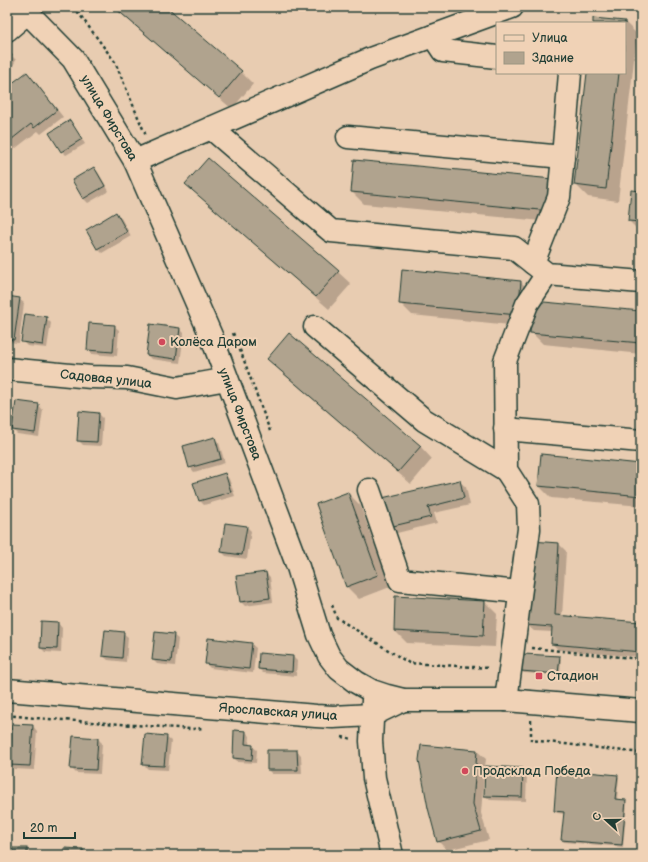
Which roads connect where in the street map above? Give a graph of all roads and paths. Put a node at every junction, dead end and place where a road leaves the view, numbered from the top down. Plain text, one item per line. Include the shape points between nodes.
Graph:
1 (74, 7) edge
2 (512, 7) edge
3 (24, 10) edge
4 (7, 30) edge
5 (432, 36) junction
6 (496, 57) edge
7 (570, 74) edge
8 (211, 128) junction
9 (348, 137) dead end
10 (144, 157) junction
11 (563, 157) junction
12 (540, 268) junction
13 (641, 282) edge
14 (315, 327) dead end
15 (233, 333) dead end
16 (7, 369) edge
17 (227, 379) junction
18 (505, 429) junction
19 (271, 435) dead end
20 (641, 441) edge
21 (506, 470) junction
22 (369, 490) dead end
23 (520, 592) junction
24 (331, 604) dead end
25 (513, 646) junction
26 (641, 659) edge
27 (497, 668) dead end
28 (7, 690) edge
29 (372, 691) junction
30 (403, 700) junction
31 (506, 700) junction
32 (641, 711) edge
33 (372, 715) junction
34 (7, 716) edge
35 (206, 727) dead end
36 (340, 737) dead end
37 (530, 740) dead end
38 (371, 741) junction
39 (641, 753) edge
40 (392, 855) edge

1 - 10 path via 115,62
2 - 5 main road
3 - 4 main road
3 - 10 main road, улица Фирстова via 73,59
5 - 6 main road via 443,51
5 - 8 main road via 370,59
7 - 11 main road
8 - 10 main road
8 - 12 main road via 331,231 514,248
9 - 11 main road
10 - 17 main road, улица Фирстова
11 - 12 main road via 558,198
12 - 13 main road
12 - 18 main road via 505,361
14 - 21 main road via 424,420
15 - 19 path
16 - 17 main road, Садовая улица via 127,378 177,388
17 - 29 main road, улица Фирстова via 298,567 319,635 329,656 339,669
18 - 20 main road
18 - 21 main road
21 - 23 main road via 528,504 529,529
22 - 23 main road via 400,580
23 - 25 main road
24 - 27 path via 337,618 409,663
25 - 26 path
25 - 31 main road
28 - 33 main road, Ярославская улица via 316,716
29 - 30 main road, улица Фирстова
29 - 33 main road
30 - 31 main road, Ярославская улица
30 - 33 main road, Ярославская улица
31 - 32 main road, Ярославская улица
33 - 38 main road
34 - 35 path via 191,729
36 - 38 path
37 - 39 path
38 - 40 main road via 374,778

